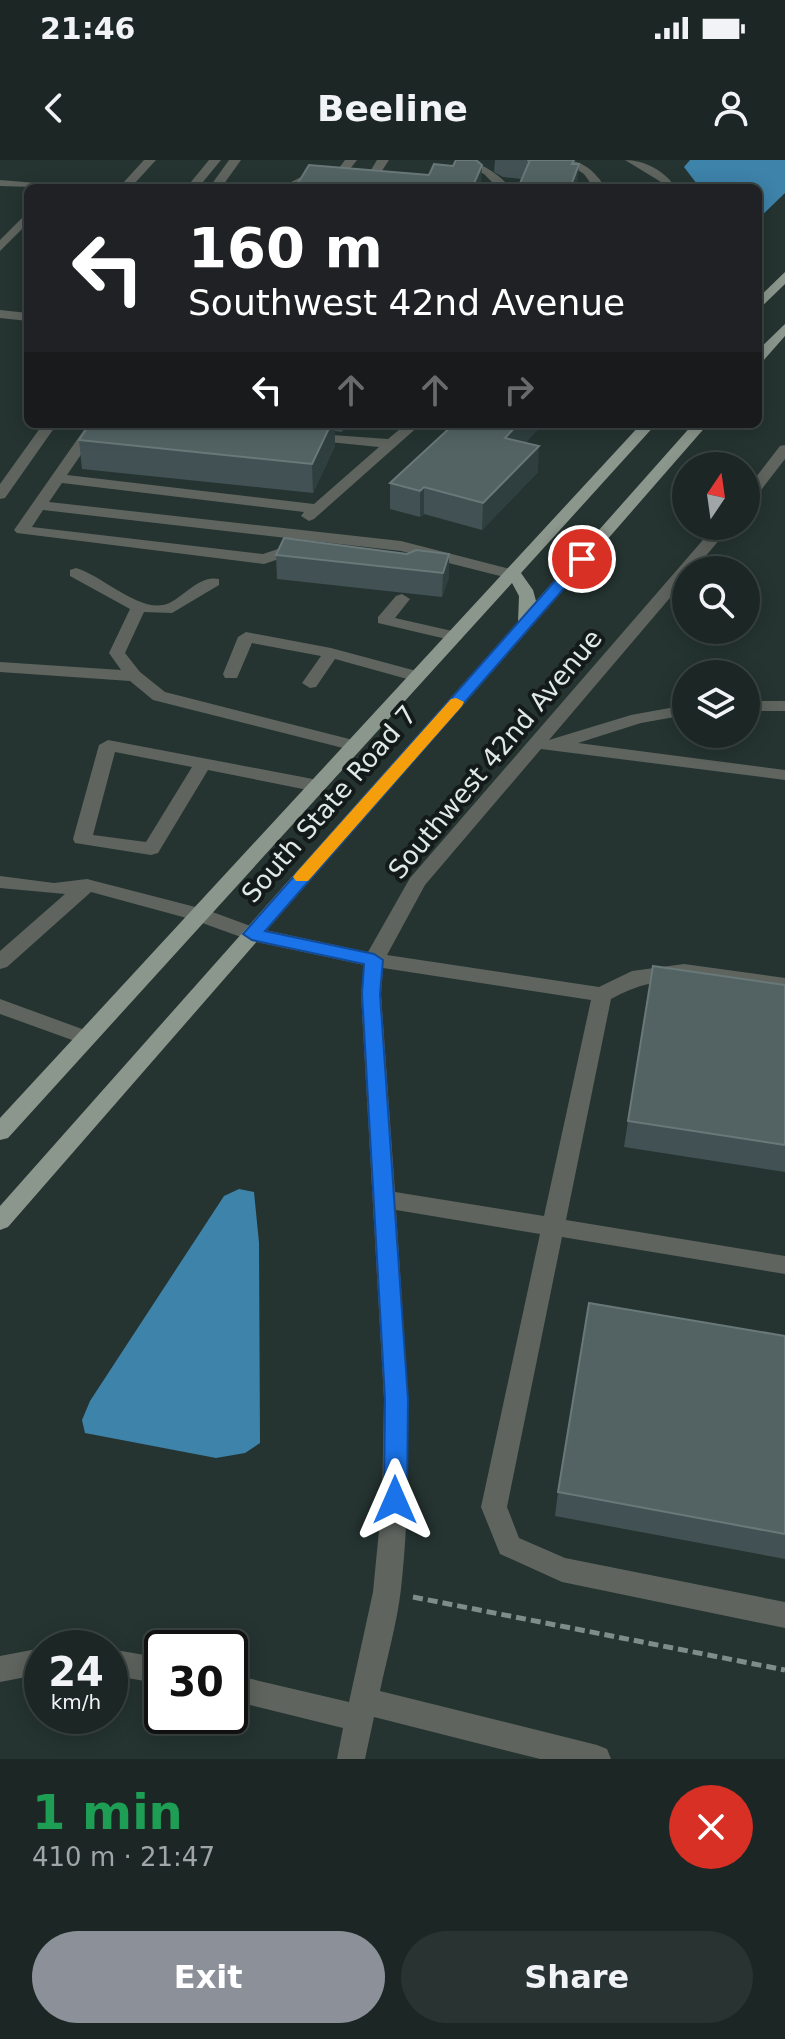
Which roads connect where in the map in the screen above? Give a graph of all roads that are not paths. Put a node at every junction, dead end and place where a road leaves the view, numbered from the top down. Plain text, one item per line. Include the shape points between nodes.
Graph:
1 (150, 160) edge
2 (215, 160) edge
3 (235, 160) edge
4 (351, 160) edge
5 (383, 160) edge
6 (461, 160) edge
7 (480, 160) edge
8 (568, 160) edge
9 (631, 160) edge
10 (642, 168) junction
11 (342, 172) junction
12 (488, 172) junction
13 (374, 175) junction
14 (390, 176) edge
15 (0, 183) edge
16 (130, 184) edge
17 (195, 184) edge
18 (218, 184) edge
19 (294, 184) edge
20 (501, 184) edge
21 (597, 184) edge
22 (645, 184) edge
23 (668, 184) edge
24 (24, 185) edge
25 (24, 220) edge
26 (0, 247) edge
27 (785, 276) edge
28 (762, 302) edge
29 (0, 314) edge
30 (24, 317) edge
31 (785, 328) edge
32 (762, 354) edge
33 (47, 428) edge
34 (92, 428) edge
35 (410, 428) edge
36 (645, 428) edge
37 (697, 428) edge
38 (299, 435) edge
39 (392, 444) junction
40 (785, 449) edge
41 (58, 478) junction
42 (760, 482) edge
43 (0, 495) edge
44 (40, 505) junction
45 (316, 509) junction
46 (161, 519) junction
47 (296, 534) junction
48 (711, 540) edge
49 (146, 544) junction
50 (281, 553) junction
51 (438, 554) junction
52 (319, 560) edge
53 (417, 565) edge
54 (76, 573) dead end
55 (512, 574) junction
56 (213, 582) dead end
57 (402, 599) dead end
58 (139, 607) junction
59 (526, 623) junction
60 (455, 636) junction
61 (331, 653) junction
62 (0, 667) edge
63 (231, 674) dead end
64 (134, 676) junction
65 (418, 677) junction
66 (310, 683) dead end
67 (760, 706) edge
68 (785, 706) edge
69 (672, 711) edge
70 (535, 743) junction
71 (556, 745) junction
72 (355, 746) junction
73 (203, 763) junction
74 (785, 775) edge
75 (318, 786) junction
76 (0, 882) edge
77 (87, 885) junction
78 (200, 915) junction
79 (252, 934) junction
80 (374, 960) junction
81 (0, 962) edge
82 (785, 985) edge
83 (602, 995) junction
84 (0, 1006) edge
85 (86, 1038) junction
86 (0, 1132) edge
87 (384, 1199) junction
88 (0, 1221) edge
89 (553, 1225) junction
90 (785, 1265) edge
91 (785, 1615) edge
92 (24, 1664) edge
93 (0, 1669) edge
94 (248, 1690) edge
95 (362, 1710) junction
96 (351, 1759) edge
97 (597, 1759) edge

1 - 16 street
2 - 17 street
3 - 18 street
4 - 11 street
5 - 13 street
6 - 12 street
7 - 12 street
8 - 21 street
9 - 10 street
10 - 22 street
10 - 23 street
11 - 13 street
11 - 19 street
12 - 20 street
13 - 14 street
15 - 24 street
25 - 26 street
27 - 28 main road
29 - 30 street
31 - 32 main road
33 - 43 street
34 - 41 street
35 - 39 street
36 - 55 main road, South State Road 7
37 - 59 main road, South State Road 7
38 - 39 street
39 - 45 street
40 - 42 street
41 - 44 street
41 - 45 street
44 - 46 street
44 - 49 street via 22,530
45 - 47 street
46 - 47 street
46 - 49 street
47 - 50 street
47 - 51 street
48 - 70 street, Southwest 42nd Avenue
49 - 50 street via 264,559
50 - 52 street
51 - 53 street
51 - 55 street
54 - 58 street
55 - 59 main road via 528,592
55 - 60 main road, South State Road 7
56 - 58 street via 166,610
57 - 60 street via 384,620
58 - 64 street via 117,653
59 - 79 main road, South State Road 7
60 - 65 main road, South State Road 7
61 - 63 street via 246,637
61 - 65 street
61 - 66 street
62 - 64 street
64 - 72 street via 159,696
65 - 72 main road, South State Road 7
67 - 68 street
69 - 71 street
70 - 71 street
70 - 80 street, Southwest 42nd Avenue via 417,882
71 - 74 street
72 - 75 main road, South State Road 7
73 - 73 street via 108,745 82,839 151,849
73 - 75 street
75 - 78 main road, South State Road 7
76 - 77 street via 54,889
77 - 78 street
77 - 81 street
78 - 79 street
78 - 85 main road, South State Road 7
79 - 80 street
79 - 88 main road, South State Road 7
80 - 83 street
80 - 87 street via 371,994
82 - 83 street via 684,971 632,978
83 - 89 street
84 - 85 street
85 - 86 main road, South State Road 7
87 - 89 street
87 - 95 street via 396,1399 395,1500 387,1592
89 - 90 street
89 - 91 street via 494,1507 509,1546 562,1570
92 - 93 street
94 - 95 street
95 - 96 street
95 - 97 street

